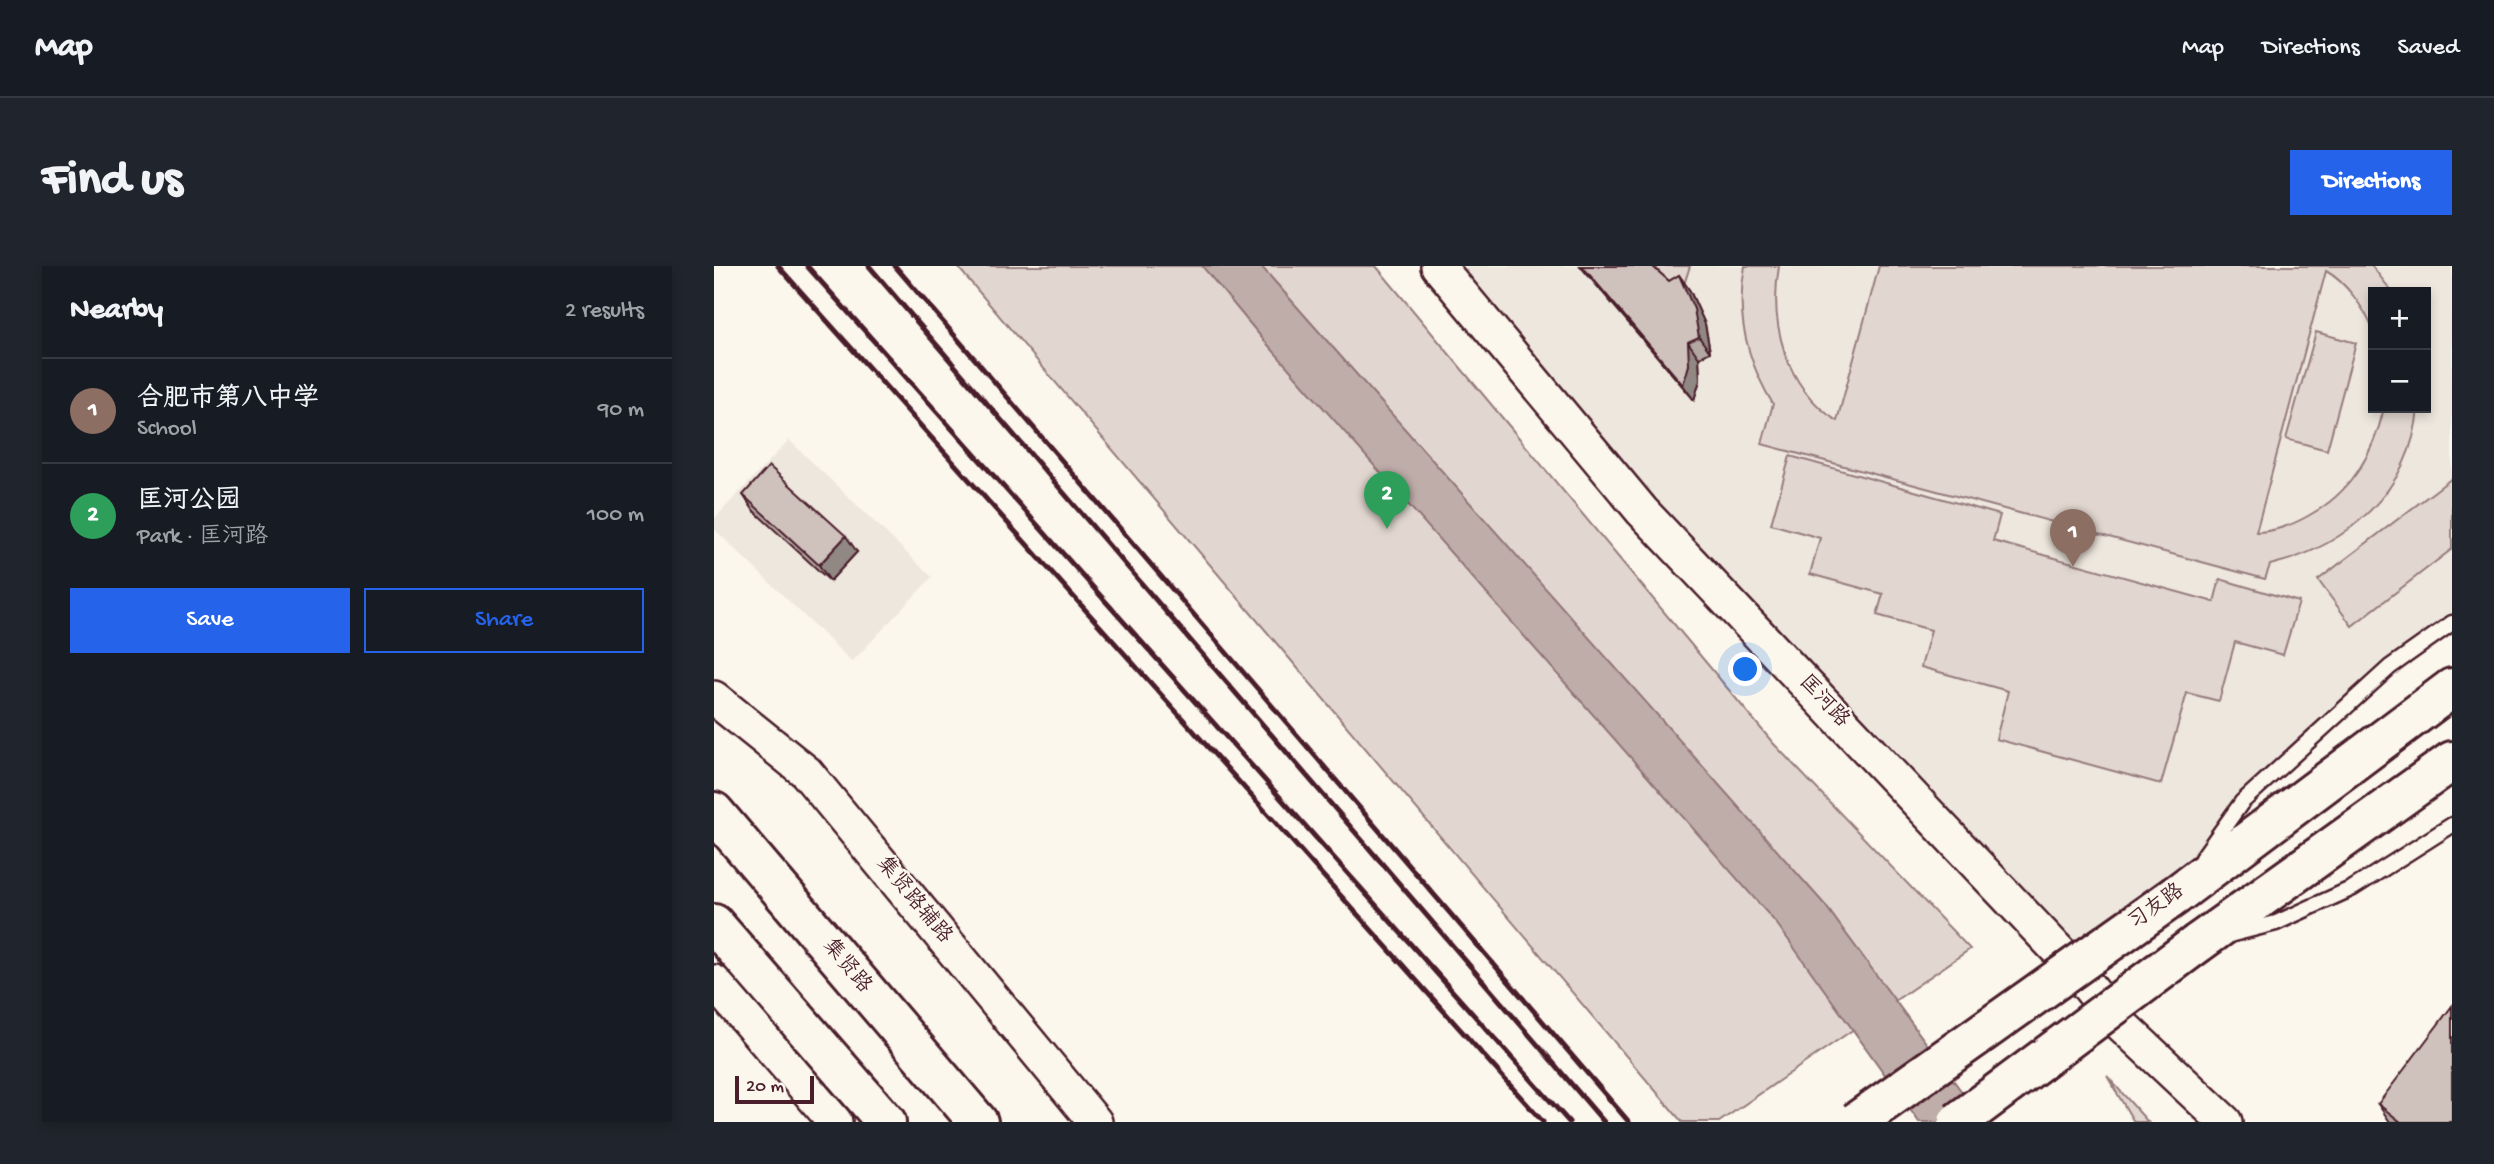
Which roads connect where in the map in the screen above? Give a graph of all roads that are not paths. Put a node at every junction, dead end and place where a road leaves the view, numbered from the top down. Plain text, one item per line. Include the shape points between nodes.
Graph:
1 (1438, 266) edge
2 (2452, 623) edge
3 (2452, 688) edge
4 (714, 698) edge
5 (2452, 761) edge
6 (714, 812) edge
7 (2452, 825) edge
8 (2176, 895) junction
9 (714, 924) edge
10 (2198, 943) junction
11 (714, 982) edge
12 (835, 1122) edge
13 (886, 1122) edge
14 (978, 1122) edge
15 (1095, 1122) edge
16 (1857, 1122) edge
17 (1958, 1122) edge
18 (2225, 1122) edge

1 - 18 street, 匡河路 via 1642,511 2068,961 2112,1016
2 - 8 lane via 2390,667 2242,802
3 - 8 main road, 习友路
4 - 15 street, 集贤路辅路 via 806,772
5 - 10 main road
6 - 14 main road, 集贤路
7 - 10 lane via 2353,888 2276,923
8 - 16 main road, 习友路, bridge
9 - 13 main road
10 - 17 main road, bridge
11 - 12 street

